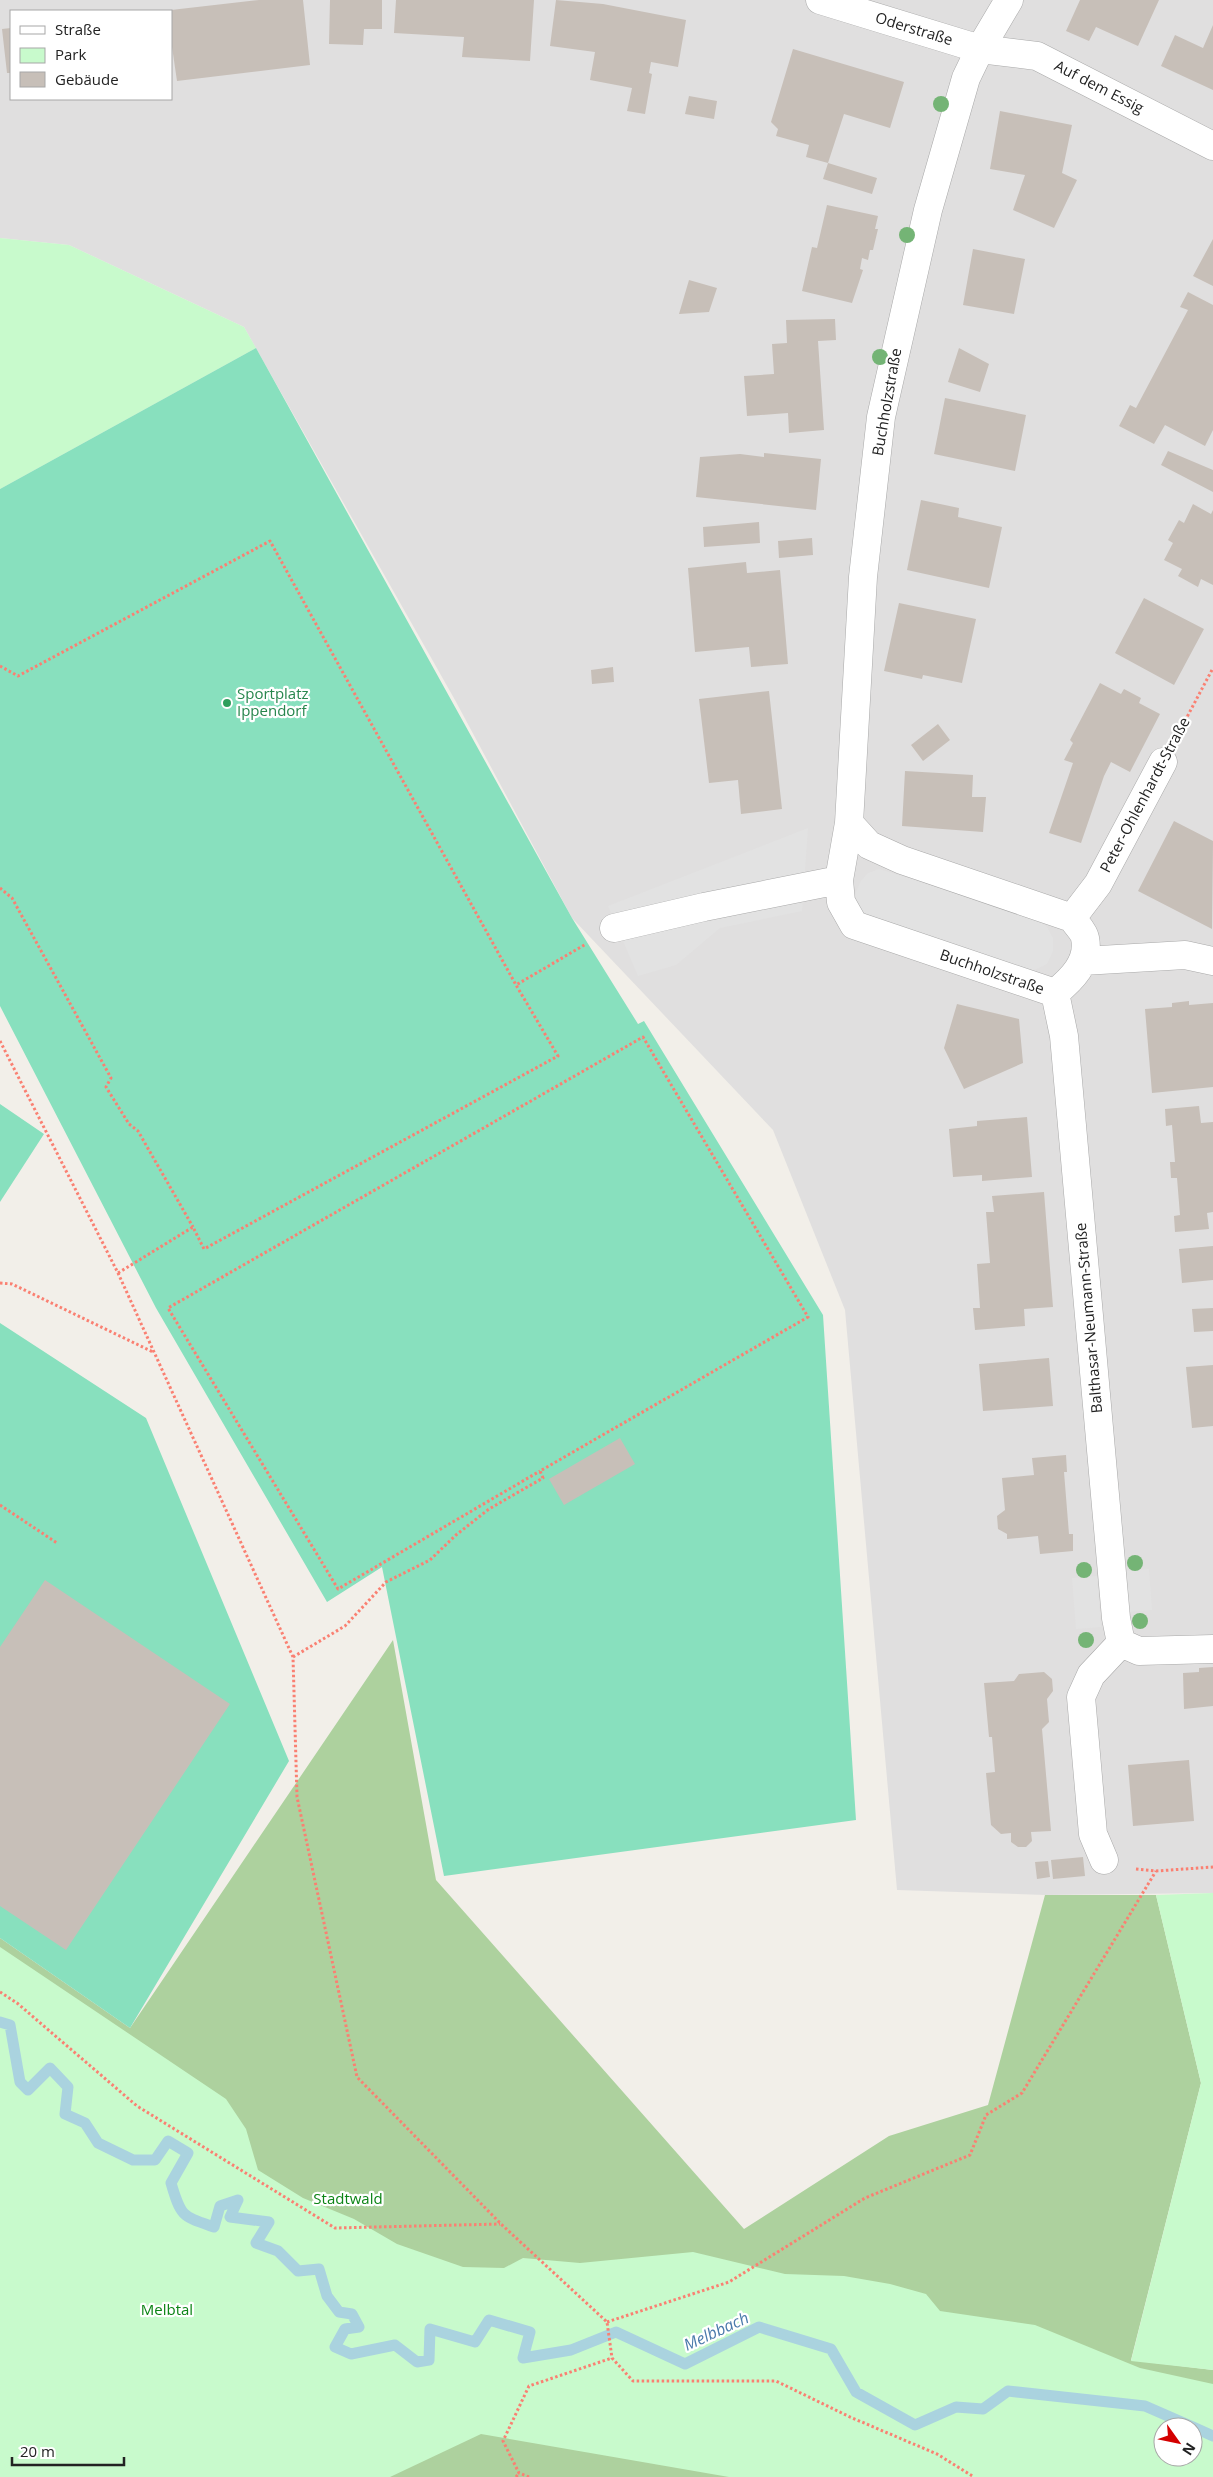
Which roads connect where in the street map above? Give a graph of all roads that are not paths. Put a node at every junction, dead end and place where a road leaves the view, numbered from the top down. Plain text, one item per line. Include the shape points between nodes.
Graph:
1 (820, 0) edge
2 (1009, 0) edge
3 (980, 49) junction
4 (1213, 146) edge
5 (1163, 762) road end
6 (849, 822) junction
7 (839, 880) junction
8 (1072, 918) junction
9 (614, 928) road end
10 (1084, 960) junction
11 (1213, 961) edge
12 (1055, 994) junction
13 (1121, 1643) junction
14 (1213, 1649) edge
15 (1104, 1860) road end

1 - 3 street, Oderstraße
2 - 3 street, Buchholzstraße
3 - 4 street, Auf dem Essig via 1037,56
3 - 6 street, Buchholzstraße via 966,78 928,210 881,417 863,577
5 - 8 street, Peter-Ohlenhardt-Straße via 1098,884
6 - 7 street, Buchholzstraße
6 - 8 street via 869,845 902,860
7 - 9 street
7 - 12 street, Buchholzstraße via 840,902 854,925
8 - 10 street via 1085,937
10 - 11 street via 1184,956
10 - 12 street, Buchholzstraße via 1071,980
12 - 13 street, Balthasar-Neumann-Straße via 1064,1036 1114,1599
13 - 14 street via 1139,1651
13 - 15 street via 1091,1675 1082,1697 1094,1834

